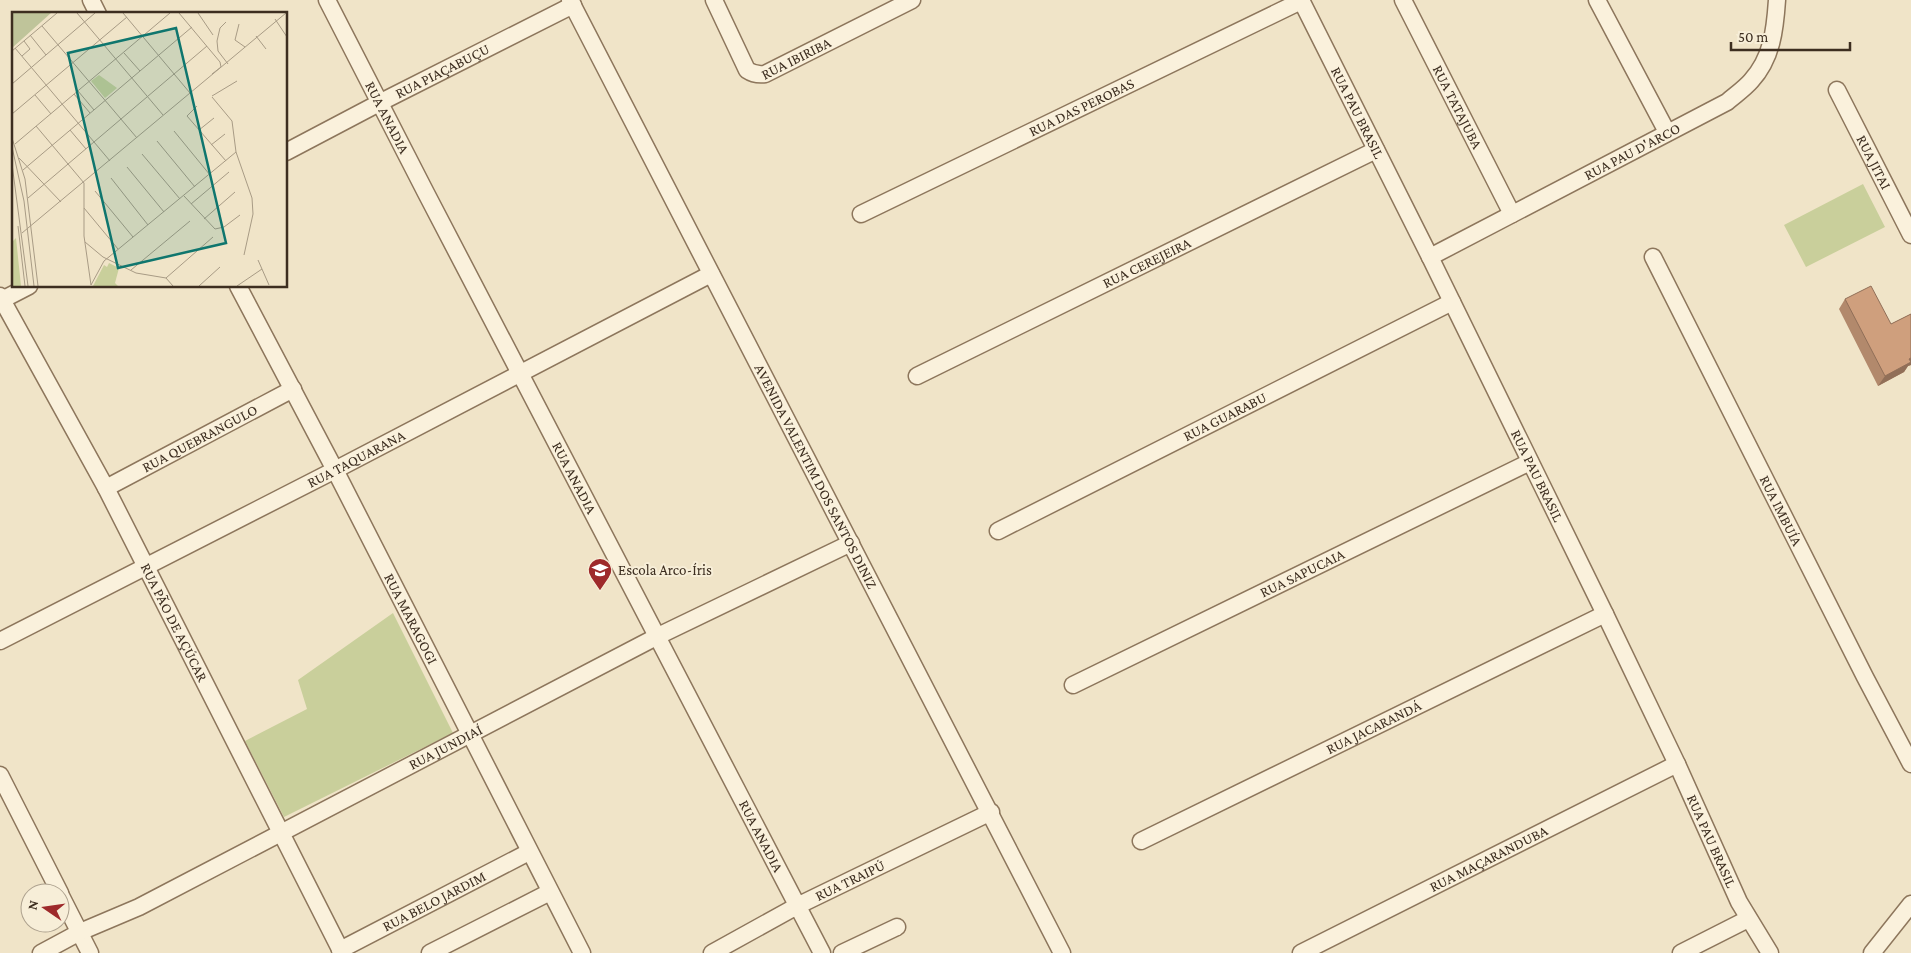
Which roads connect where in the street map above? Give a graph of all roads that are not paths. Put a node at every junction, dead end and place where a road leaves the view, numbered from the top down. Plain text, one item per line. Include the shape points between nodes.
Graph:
1 (91, 0) edge
2 (327, 0) edge
3 (714, 0) edge
4 (1301, 0) edge
5 (1403, 0) edge
6 (1597, 0) edge
7 (1778, 0) edge
8 (572, 2) edge
9 (905, 2) edge
10 (97, 12) edge
11 (1836, 90) dead end
12 (380, 102) junction
13 (1667, 132) junction
14 (1376, 150) junction
15 (288, 151) edge
16 (861, 214) dead end
17 (1512, 214) junction
18 (1911, 235) edge
19 (1430, 257) junction
20 (1653, 257) dead end
21 (710, 274) junction
22 (25, 288) edge
23 (239, 288) edge
24 (1, 299) edge
25 (1452, 302) junction
26 (520, 373) junction
27 (917, 376) dead end
28 (293, 389) junction
29 (1530, 462) junction
30 (335, 470) junction
31 (106, 488) junction
32 (998, 531) dead end
33 (851, 543) junction
34 (145, 567) junction
35 (1605, 614) junction
36 (658, 636) junction
37 (0, 641) edge
38 (1073, 685) dead end
39 (469, 736) junction
40 (1677, 764) junction
41 (1911, 764) edge
42 (0, 775) edge
43 (991, 812) junction
44 (281, 834) junction
45 (1141, 841) dead end
46 (529, 852) junction
47 (55, 883) edge
48 (550, 892) junction
49 (1911, 904) edge
50 (797, 906) junction
51 (70, 912) edge
52 (1748, 919) junction
53 (897, 927) dead end
54 (80, 932) junction
55 (341, 951) edge
56 (41, 953) edge
57 (90, 953) edge
58 (430, 953) edge
59 (582, 953) edge
60 (712, 953) edge
61 (822, 953) edge
62 (842, 953) edge
63 (1062, 953) edge
64 (1301, 953) edge
65 (1681, 953) edge
66 (1770, 953) edge
67 (1872, 953) edge

1 - 10 street
2 - 12 street, RUA ANADIA
3 - 9 street, RUA IBIRIBA via 747,70 753,74 765,74
4 - 14 street, RUA PAU BRASIL
4 - 16 street, RUA DAS PEROBAS
5 - 17 street, RUA TATAJUBA
6 - 13 street
7 - 13 street, RUA PAU D'ARCO via 1767,59 1751,81 1727,102
8 - 12 street, RUA PIAÇABUÇU
8 - 21 street, AVENIDA VALENTIM DOS SANTOS DINIZ
11 - 18 street, RUA JITAI
12 - 15 street, RUA PIAÇABUÇU
12 - 26 street, RUA ANADIA
13 - 17 street, RUA PAU D'ARCO
14 - 19 street, RUA PAU BRASIL
14 - 27 street, RUA CEREJEIRA
17 - 19 street, RUA PAU D'ARCO
19 - 25 street, RUA PAU BRASIL
20 - 41 street, RUA IMBUÍA
21 - 26 street, RUA TAQUARANA
21 - 33 street, AVENIDA VALENTIM DOS SANTOS DINIZ
22 - 24 street
23 - 28 street, RUA MARAGOGI
24 - 31 street, RUA PÃO DE AÇÚCAR
25 - 29 street, RUA PAU BRASIL
25 - 32 street, RUA GUARABU
26 - 30 street, RUA TAQUARANA
26 - 36 street, RUA ANADIA
28 - 30 street, RUA MARAGOGI
28 - 31 street, RUA QUEBRANGULO
29 - 35 street, RUA PAU BRASIL
29 - 38 street, RUA SAPUCAIA
30 - 34 street, RUA TAQUARANA
30 - 39 street, RUA MARAGOGI
31 - 34 street, RUA PÃO DE AÇÚCAR
33 - 36 street, RUA JUNDIAÍ
33 - 43 street, AVENIDA VALENTIM DOS SANTOS DINIZ
34 - 37 street, RUA TAQUARANA
34 - 44 street, RUA PÃO DE AÇÚCAR
35 - 40 street, RUA PAU BRASIL
35 - 45 street, RUA JACARANDÁ
36 - 39 street, RUA JUNDIAÍ
36 - 50 street, RUA ANADIA
39 - 44 street, RUA JUNDIAÍ
39 - 46 street, RUA MARAGOGI
40 - 52 street, RUA PAU BRASIL
40 - 64 street, RUA MAÇARANDUBA
42 - 47 street
43 - 50 street, RUA TRAIPÚ
43 - 63 street, AVENIDA VALENTIM DOS SANTOS DINIZ
44 - 54 street, RUA JUNDIAÍ via 139,907
44 - 55 street, RUA PÃO DE AÇÚCAR
46 - 48 street, RUA MARAGOGI
46 - 55 street, RUA BELO JARDIM
48 - 58 street
48 - 59 street, RUA MARAGOGI
49 - 67 street
50 - 60 street, RUA TRAIPÚ
50 - 61 street, RUA ANADIA
51 - 54 street
52 - 65 street
52 - 66 street, RUA PAU BRASIL
53 - 62 street
54 - 56 street, RUA JUNDIAÍ
54 - 57 street

